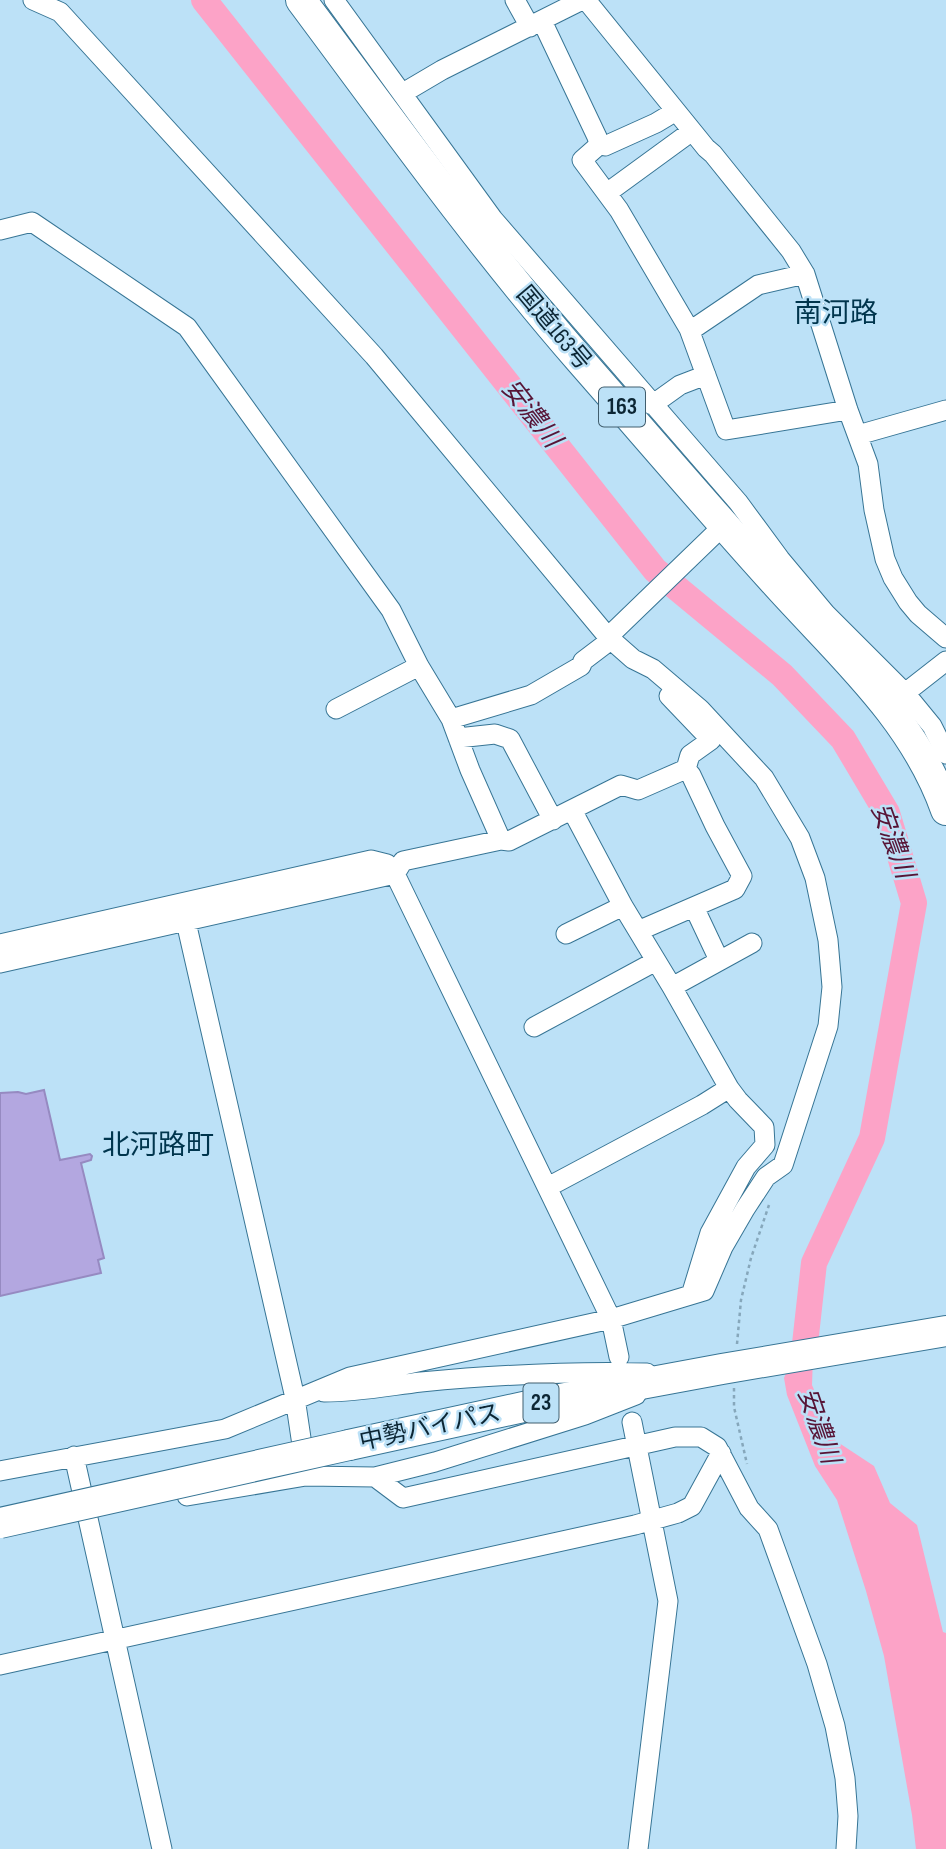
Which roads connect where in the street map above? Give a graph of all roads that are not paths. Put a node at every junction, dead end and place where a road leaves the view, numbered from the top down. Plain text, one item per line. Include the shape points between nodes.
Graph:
1 (33, 0) edge
2 (301, 0) edge
3 (334, 0) edge
4 (515, 0) edge
5 (584, 0) edge
6 (536, 24) junction
7 (403, 93) junction
8 (676, 111) junction
9 (692, 131) junction
10 (599, 145) junction
11 (607, 193) junction
12 (0, 230) edge
13 (805, 274) junction
14 (690, 331) junction
15 (706, 374) junction
16 (848, 410) junction
17 (946, 410) edge
18 (658, 412) junction
19 (858, 435) junction
20 (725, 533) junction
21 (611, 636) junction
22 (946, 638) edge
23 (633, 659) junction
24 (946, 661) edge
25 (419, 666) junction
26 (905, 692) junction
27 (336, 709) dead end
28 (455, 729) junction
29 (946, 754) edge
30 (686, 769) junction
31 (572, 810) junction
32 (946, 810) edge
33 (553, 820) junction
34 (501, 840) junction
35 (395, 874) junction
36 (623, 906) junction
37 (694, 907) junction
38 (186, 922) junction
39 (638, 931) junction
40 (566, 934) dead end
41 (752, 943) dead end
42 (0, 944) edge
43 (719, 960) junction
44 (656, 961) junction
45 (0, 963) edge
46 (672, 988) junction
47 (534, 1027) dead end
48 (729, 1088) junction
49 (548, 1187) junction
50 (691, 1296) junction
51 (611, 1318) junction
52 (946, 1331) edge
53 (619, 1357) dead end
54 (690, 1375) junction
55 (315, 1392) junction
56 (295, 1398) junction
57 (632, 1422) dead end
58 (636, 1446) junction
59 (721, 1453) junction
60 (74, 1456) junction
61 (0, 1471) edge
62 (306, 1476) junction
63 (375, 1477) junction
64 (88, 1517) junction
65 (651, 1520) junction
66 (0, 1523) edge
67 (0, 1536) edge
68 (115, 1640) junction
69 (0, 1665) edge
70 (162, 1849) edge
71 (638, 1849) edge
72 (846, 1849) edge

1 - 21 street via 60,12 287,258
2 - 20 highway, 国道163号 / 163 via 514,282
3 - 7 street
4 - 6 street
5 - 6 street
5 - 8 street
6 - 7 street
6 - 10 street via 578,94
7 - 18 street via 493,219
8 - 9 street
8 - 10 street
9 - 11 street
9 - 13 street
10 - 11 street via 582,160
11 - 14 street
12 - 25 street via 32,222 187,327 391,610
13 - 14 street via 758,285
13 - 16 street
14 - 15 street
15 - 16 street via 726,430
15 - 18 street via 680,385
16 - 19 street
17 - 19 street
18 - 20 street via 663,429 744,533
18 - 26 street via 738,502 827,614
19 - 22 street via 868,464 882,548 893,578 918,614
20 - 21 street
20 - 32 highway, 国道163号 / 163 via 887,705 918,752
21 - 23 street
21 - 28 street via 581,666 531,695
23 - 30 street via 711,740 690,755
23 - 50 street via 653,669 700,709 764,778 800,838 815,878 831,968 828,1026 783,1166 766,1177 745,1209 704,1292
24 - 26 street
25 - 27 street
25 - 28 street
26 - 29 street via 932,726
28 - 33 street via 510,740
28 - 34 street
30 - 31 street via 638,790 621,785
30 - 37 street via 742,876 736,889
31 - 33 street
31 - 36 street
33 - 34 street via 509,841
34 - 35 street via 403,861
35 - 38 street
35 - 42 street via 387,864 371,860
35 - 49 street
36 - 39 street
36 - 40 street
37 - 39 street
37 - 43 street
38 - 45 street
38 - 56 street
39 - 44 street
41 - 43 street
43 - 46 street
44 - 46 street
44 - 47 street
46 - 48 street
48 - 49 street
48 - 50 street via 764,1127 765,1145 746,1167 710,1233
49 - 51 street
50 - 51 street
51 - 53 street
51 - 55 street via 350,1377
52 - 54 highway, 中勢バイパス / 23
54 - 55 street via 588,1371
54 - 63 street via 585,1415
54 - 66 highway, 中勢バイパス / 23, bridge via 349,1444
55 - 56 street
56 - 60 street via 225,1429
56 - 62 street
57 - 58 street
58 - 59 street via 675,1437 701,1437
58 - 63 street via 403,1498
58 - 65 street
59 - 65 street via 692,1506
59 - 72 street via 749,1508 768,1529 817,1664 845,1778
60 - 61 street
60 - 64 street
62 - 63 street
62 - 64 street
64 - 67 street
64 - 68 street
65 - 68 street
65 - 71 street via 668,1601
68 - 69 street
68 - 70 street

